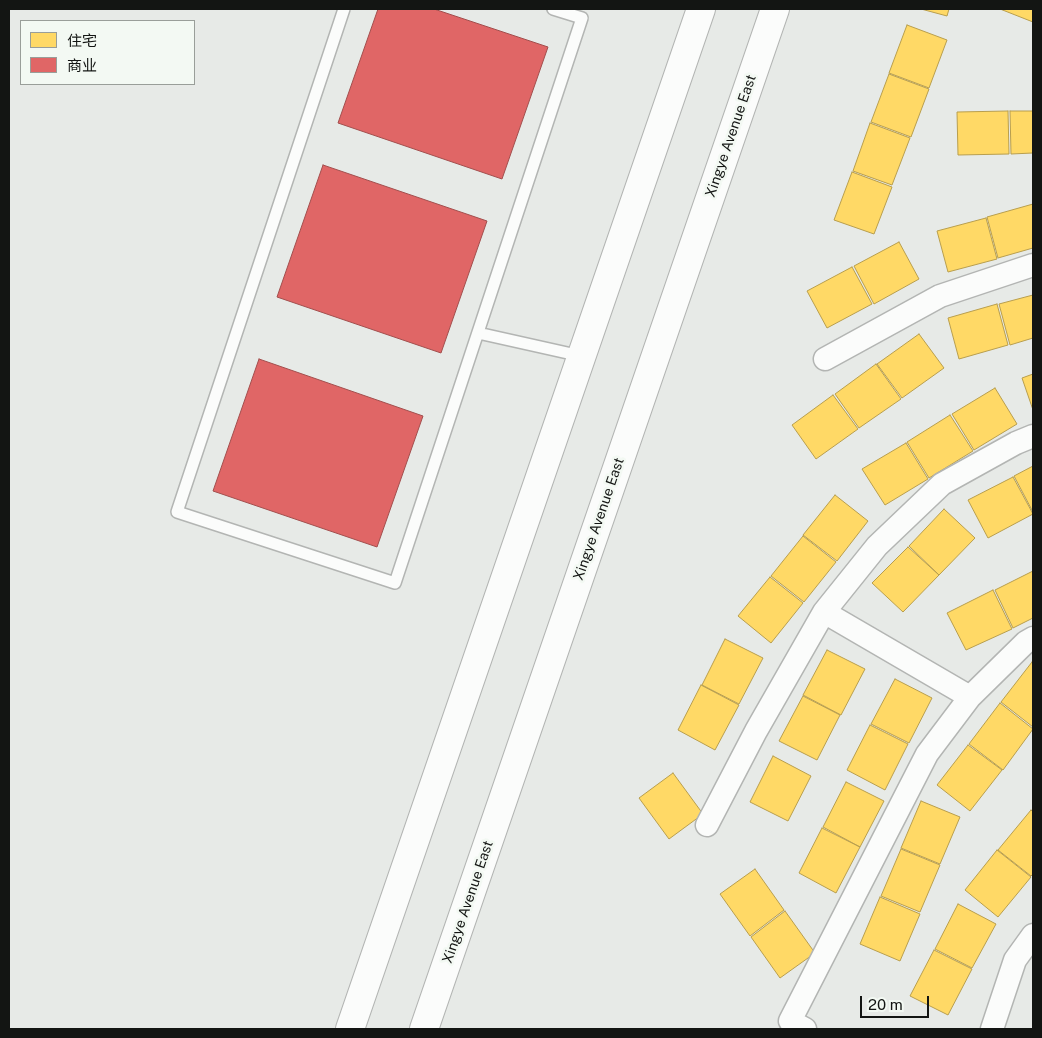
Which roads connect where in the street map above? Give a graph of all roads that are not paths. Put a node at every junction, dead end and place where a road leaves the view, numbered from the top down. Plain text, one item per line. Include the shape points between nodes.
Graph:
1 (344, 9) edge
2 (553, 9) edge
3 (701, 9) edge
4 (775, 9) edge
5 (1033, 265) edge
6 (478, 333) junction
7 (581, 356) junction
8 (825, 359) dead end
9 (1033, 436) edge
10 (824, 612) junction
11 (1033, 638) edge
12 (970, 696) junction
13 (707, 825) dead end
14 (1033, 935) edge
15 (350, 1029) edge
16 (424, 1029) edge
17 (805, 1029) edge
18 (992, 1029) edge

1 - 6 lane via 178,512 395,583
2 - 6 lane via 582,18
3 - 7 main road
4 - 16 main road, Xingye Avenue East
5 - 8 street via 940,296
6 - 7 lane
7 - 15 main road
9 - 10 street via 942,484 877,546
10 - 12 street
10 - 13 street
11 - 12 street
12 - 17 street via 927,754 790,1021
14 - 18 street via 1015,960

